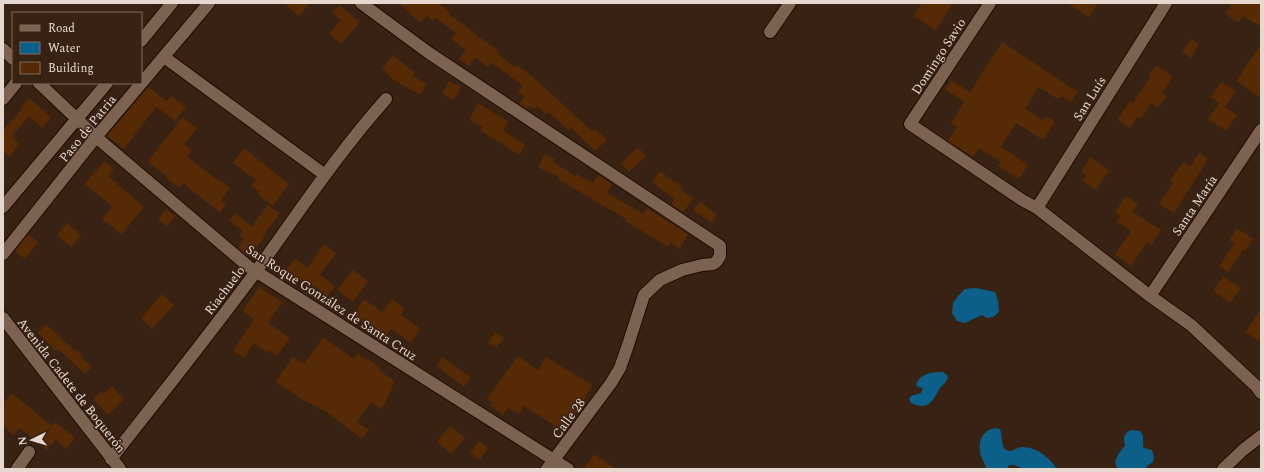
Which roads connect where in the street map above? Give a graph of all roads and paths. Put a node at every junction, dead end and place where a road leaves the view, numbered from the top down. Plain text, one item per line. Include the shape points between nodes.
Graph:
1 (172, 3) edge
2 (209, 3) edge
3 (361, 3) edge
4 (790, 3) edge
5 (990, 3) edge
6 (1166, 3) edge
7 (770, 32) dead end
8 (142, 40) edge
9 (3, 49) edge
10 (12, 58) edge
11 (164, 58) junction
12 (15, 84) edge
13 (40, 84) edge
14 (106, 84) edge
15 (142, 84) edge
16 (142, 84) edge
17 (3, 99) edge
18 (386, 100) dead end
19 (77, 120) junction
20 (1261, 130) edge
21 (96, 137) junction
22 (325, 175) junction
23 (3, 207) edge
24 (1037, 208) junction
25 (3, 254) edge
26 (256, 271) junction
27 (1150, 296) junction
28 (3, 318) edge
29 (1258, 390) edge
30 (1261, 436) edge
31 (29, 452) dead end
32 (111, 459) junction
33 (551, 464) edge
34 (17, 469) edge
35 (120, 469) edge
36 (568, 469) edge
37 (1223, 469) edge

1 - 8 street
2 - 11 street, Paso de Patria
3 - 33 street, Calle 28 via 429,53 720,246 720,256 713,264 682,270 660,280 644,295 620,368
4 - 7 street
5 - 24 street, Domingo Savio via 910,124
6 - 24 street, San Luís
9 - 10 street
11 - 16 street, Paso de Patria
11 - 22 street
12 - 17 street
13 - 19 street, San Roque González de Santa Cruz
14 - 19 street, Paso de Patria
15 - 21 street, Paso de Patria
18 - 22 street, Riachuelo
19 - 21 street, San Roque González de Santa Cruz
19 - 23 street, Paso de Patria
20 - 27 street, Santa María
21 - 25 street, Paso de Patria
21 - 26 street, San Roque González de Santa Cruz
22 - 26 street, Riachuelo
24 - 27 street
26 - 32 street, Riachuelo
26 - 33 street, San Roque González de Santa Cruz
27 - 29 street via 1190,325
28 - 32 street, Avenida Cadete de Boquerón
30 - 37 street
31 - 34 street
32 - 35 street, Avenida Cadete de Boquerón
33 - 36 street, San Roque González de Santa Cruz

